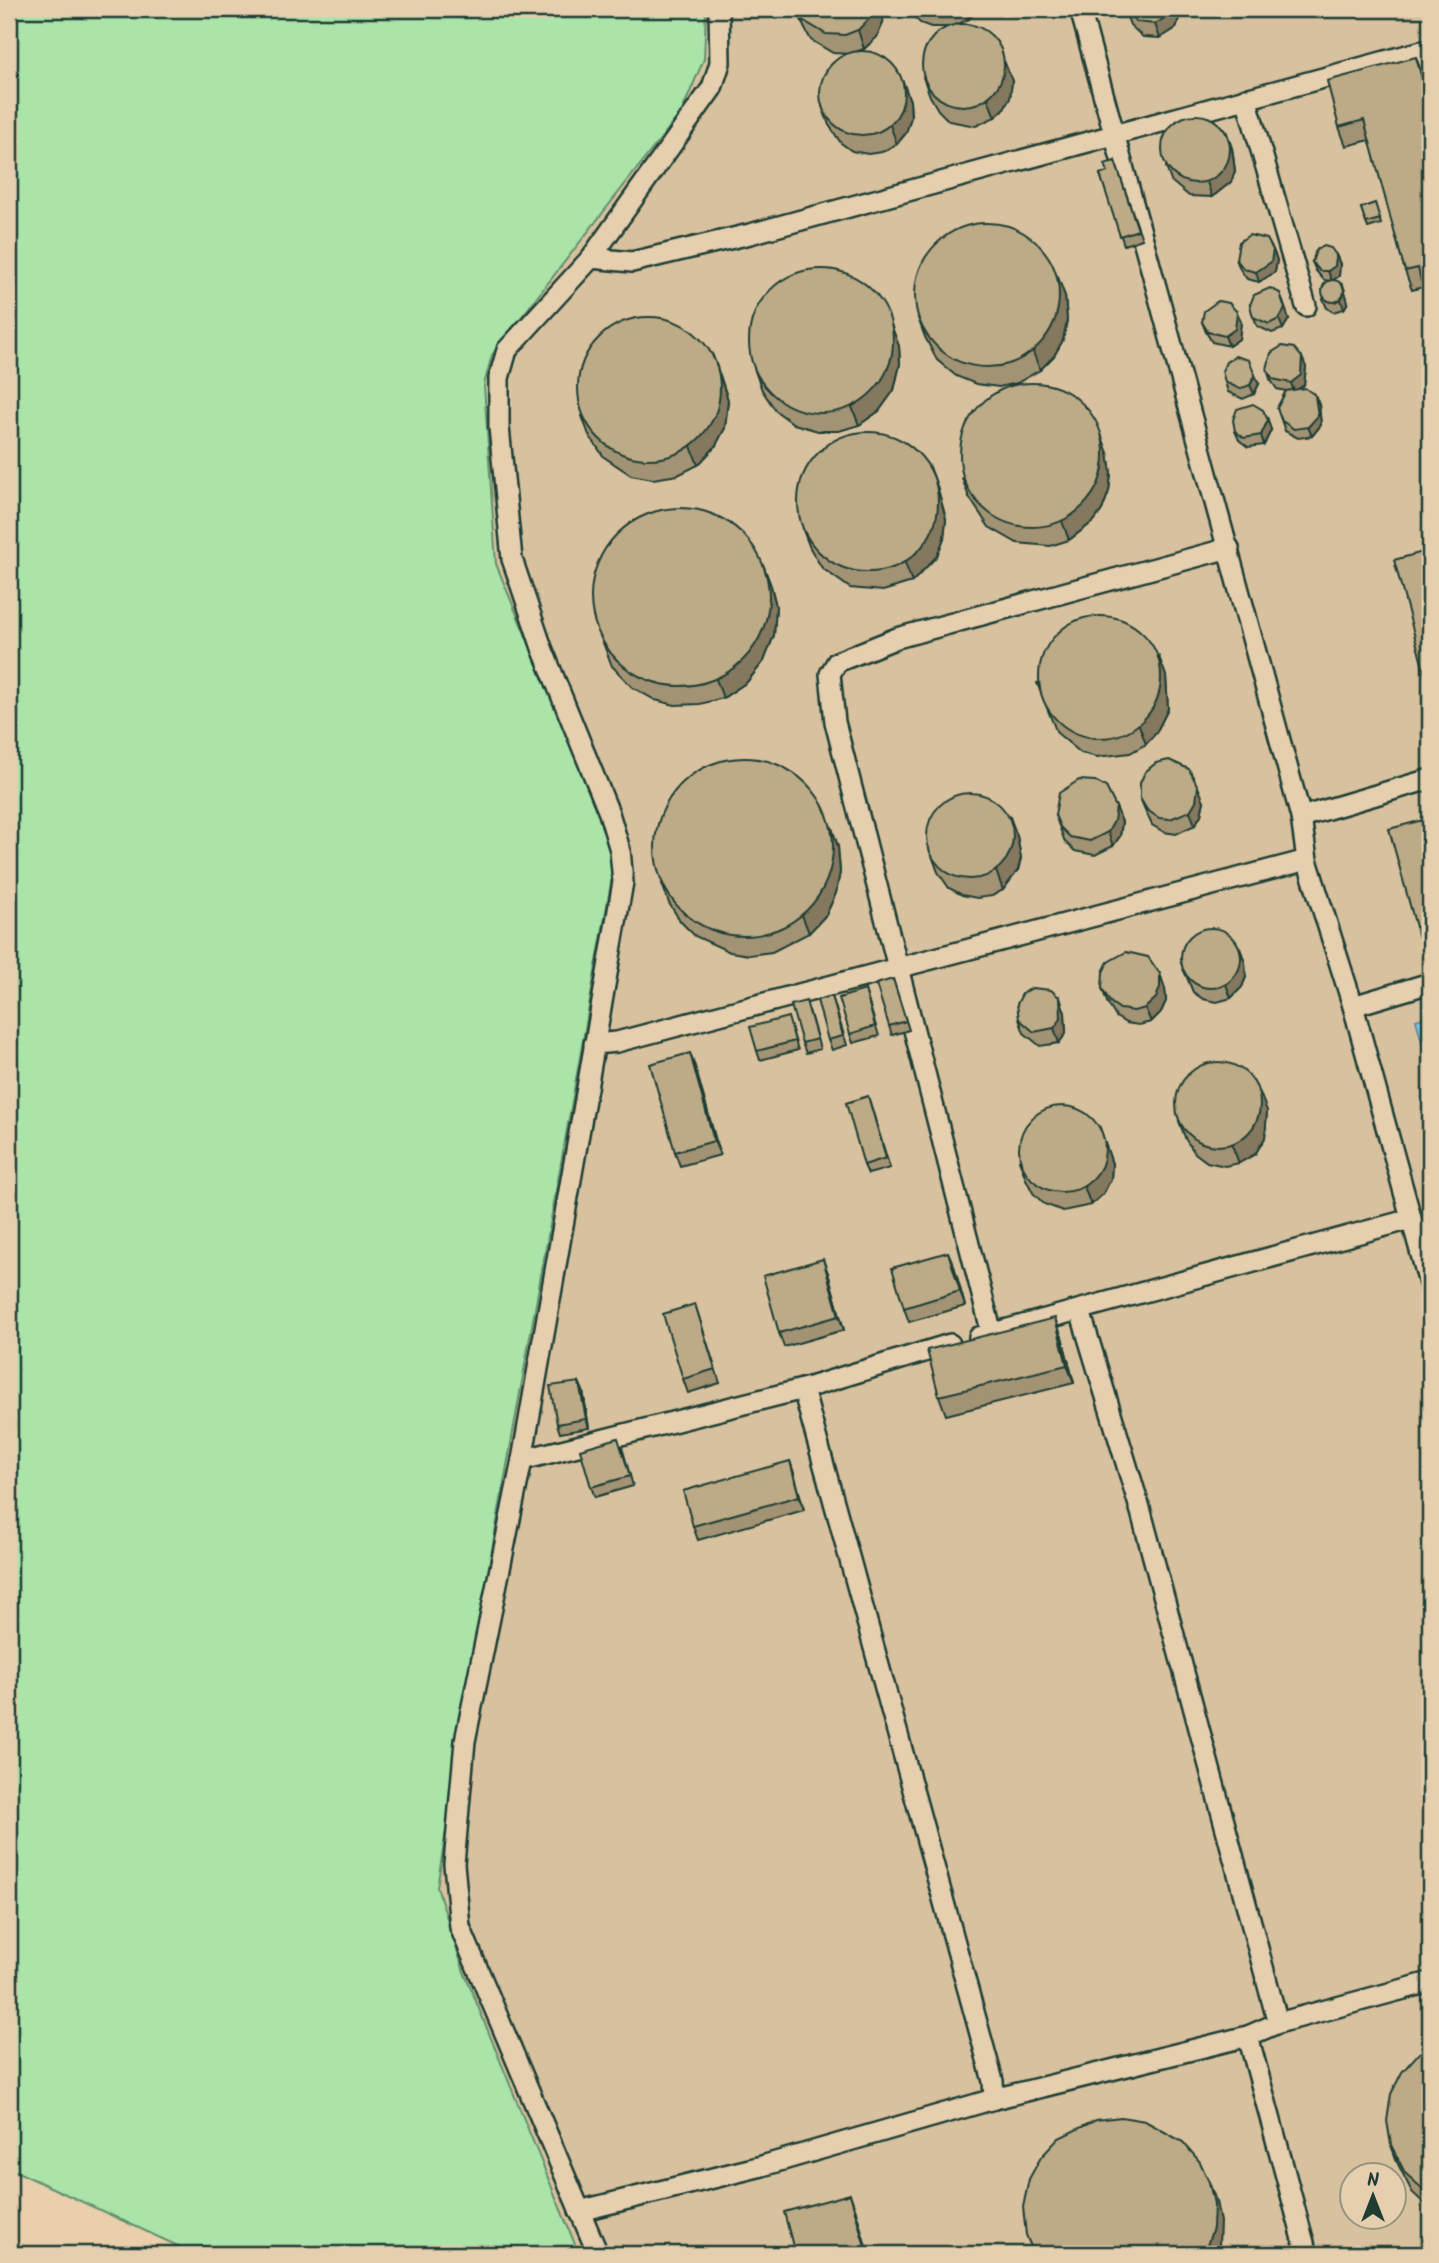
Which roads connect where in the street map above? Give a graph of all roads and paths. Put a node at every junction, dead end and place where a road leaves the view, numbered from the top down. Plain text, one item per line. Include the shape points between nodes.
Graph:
1 (719, 9) edge
2 (1080, 9) edge
3 (1430, 81) edge
4 (1246, 98) junction
5 (1113, 133) junction
6 (592, 258) junction
7 (1306, 306) dead end
8 (1229, 548) junction
9 (1430, 779) edge
10 (1301, 817) junction
11 (1307, 860) junction
12 (899, 969) junction
13 (1430, 983) edge
14 (1353, 1006) junction
15 (594, 1044) junction
16 (1410, 1219) junction
17 (1430, 1287) edge
18 (1080, 1311) junction
19 (992, 1334) junction
20 (803, 1389) junction
21 (522, 1460) junction
22 (1430, 1982) edge
23 (1278, 2023) junction
24 (1248, 2036) junction
25 (994, 2099) junction
26 (579, 2210) junction
27 (598, 2254) edge
28 (1307, 2254) edge

1 - 6 street via 720,63 712,88
2 - 5 street
3 - 4 street via 1422,51
4 - 5 street
4 - 7 street
5 - 6 street via 737,237 632,262
5 - 8 street
6 - 15 street via 507,350 499,378 499,427 512,559 620,849 623,882
8 - 10 street
8 - 12 street via 897,638 837,662 830,674 835,722
9 - 10 street
10 - 11 street
11 - 12 street
11 - 14 street
12 - 15 street via 617,1042
12 - 19 street
13 - 14 street
14 - 16 street
15 - 21 street
16 - 17 street
16 - 18 street
18 - 19 street
18 - 23 street via 1141,1512
19 - 20 street via 890,1360
20 - 21 street
20 - 25 street via 986,2054
21 - 26 street via 465,1741 454,1864 460,1927
22 - 23 street
23 - 24 street
24 - 25 street
24 - 28 street
25 - 26 street via 762,2166
26 - 27 street

